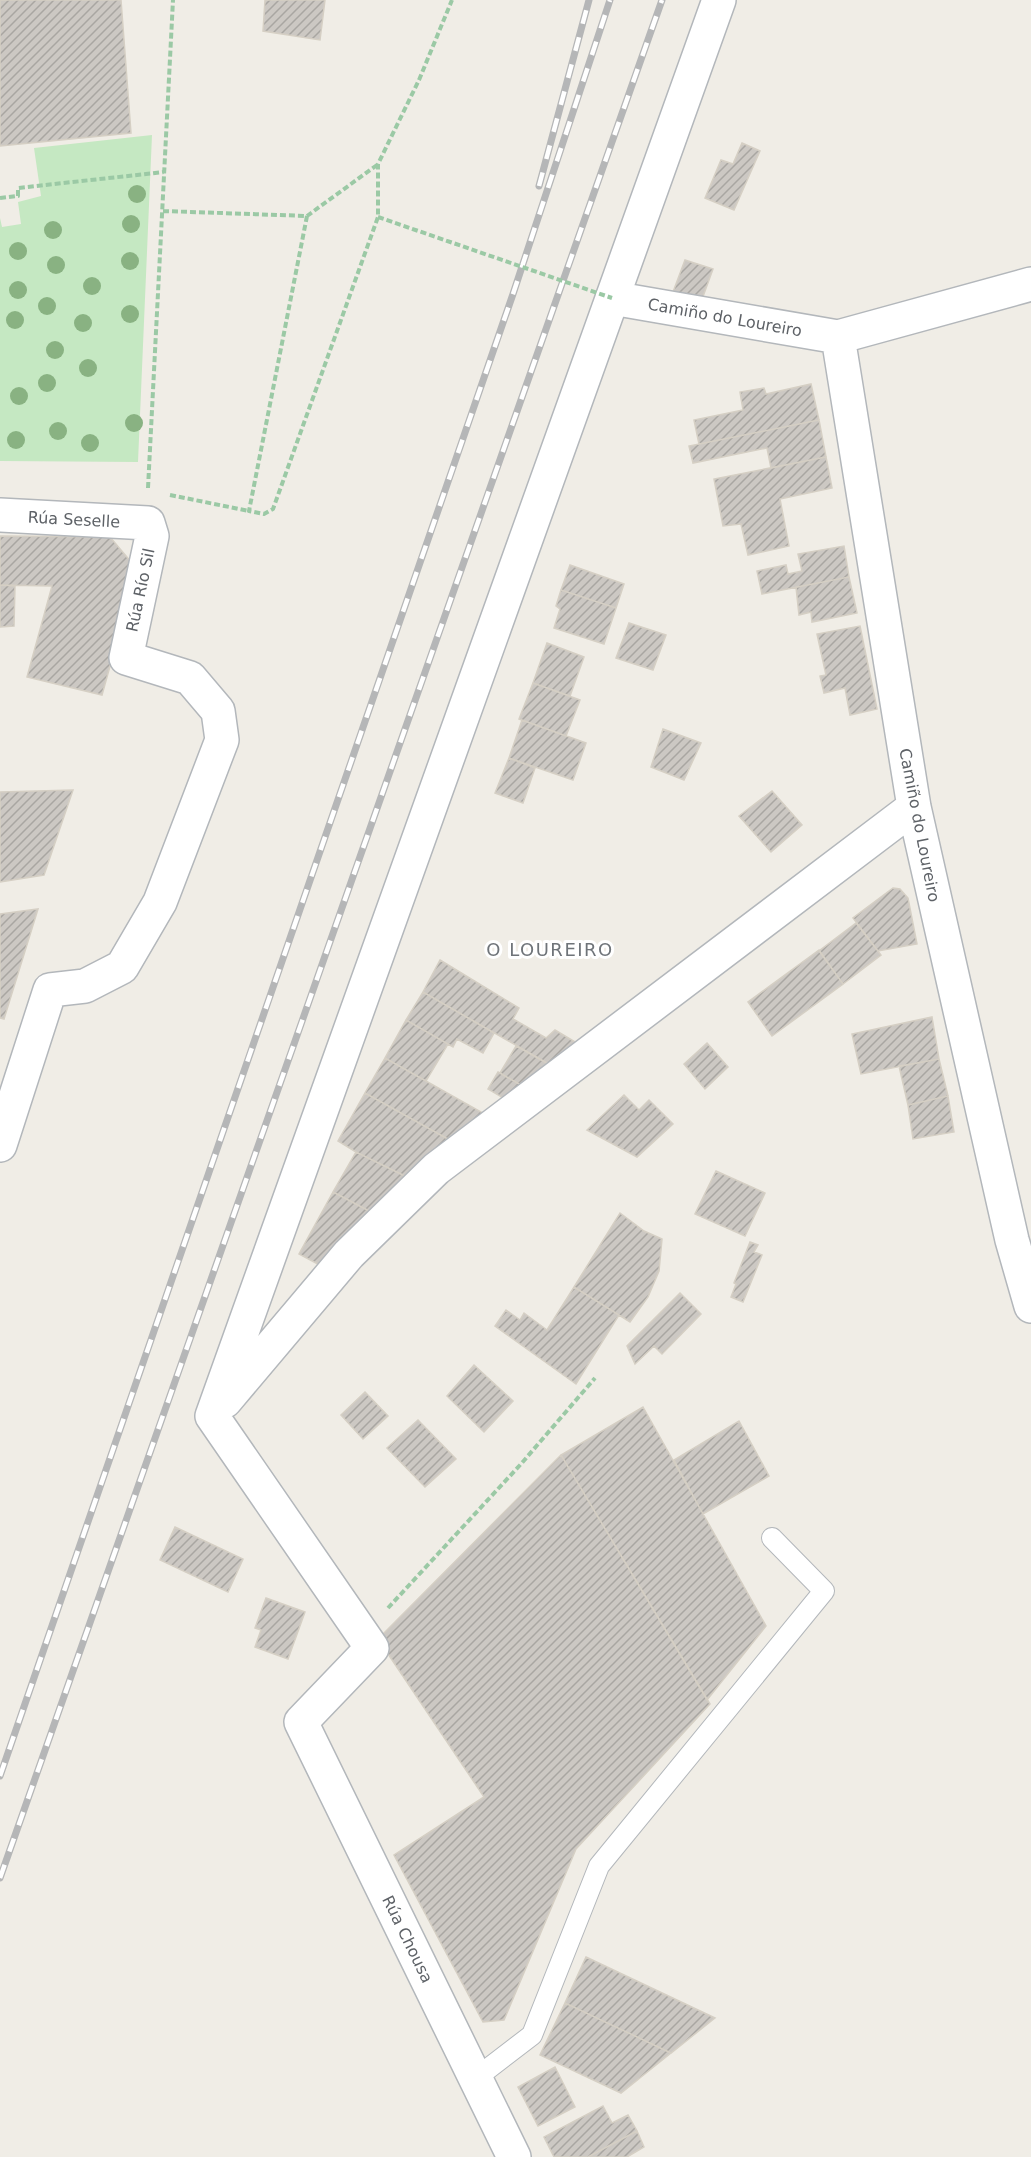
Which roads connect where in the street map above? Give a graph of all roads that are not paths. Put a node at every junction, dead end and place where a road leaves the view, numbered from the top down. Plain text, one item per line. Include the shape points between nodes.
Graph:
1 (719, 0) edge
2 (1031, 284) edge
3 (612, 298) junction
4 (838, 337) junction
5 (0, 515) edge
6 (148, 523) joint
7 (914, 807) junction
8 (0, 1145) edge
9 (1031, 1306) edge
10 (212, 1416) junction
11 (772, 1538) dead end
12 (476, 2078) junction
13 (514, 2157) edge

1 - 3 street
2 - 4 street, Camiño do Loureiro
3 - 4 street, Camiño do Loureiro
3 - 10 street
4 - 7 street, Camiño do Loureiro
5 - 6 street, Rúa Seselle
6 - 8 street, Rúa Río Sil via 152,536 126,658 190,678 218,711 222,740 160,902 122,966 85,986 50,990
7 - 9 street, Camiño do Loureiro via 1012,1240
7 - 10 street via 436,1169 350,1254
10 - 12 street, Rúa Chousa via 372,1648 301,1722
11 - 12 lane via 824,1591 599,1866 532,2035
12 - 13 street, Rúa Chousa

